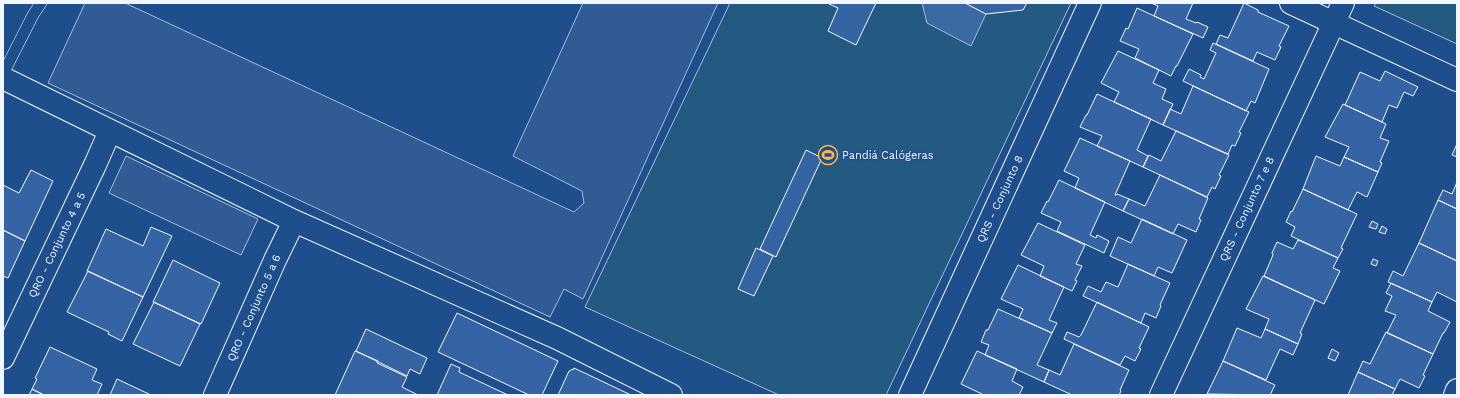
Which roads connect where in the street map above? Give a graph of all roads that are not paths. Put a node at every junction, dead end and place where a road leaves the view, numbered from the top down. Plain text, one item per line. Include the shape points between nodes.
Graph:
1 (41, 3) edge
2 (1090, 3) edge
3 (1291, 3) edge
4 (1343, 3) edge
5 (1334, 23) junction
6 (3, 74) edge
7 (3, 78) edge
8 (1457, 80) edge
9 (110, 131) junction
10 (294, 221) junction
11 (3, 358) edge
12 (1457, 390) edge
13 (660, 393) edge
14 (215, 395) edge
15 (910, 395) edge
16 (1161, 395) edge
17 (1455, 395) edge

1 - 6 lane
2 - 15 street, QRS - Conjunto 8
3 - 5 street
4 - 5 street, QRS - Conjunto 7 e 8
5 - 8 street
5 - 16 street, QRS - Conjunto 7 e 8
7 - 9 street
9 - 10 street
9 - 11 street, QRO - Conjunto 4 a 5
10 - 13 street via 557,338
10 - 14 street, QRO - Conjunto 5 a 6
12 - 17 street

